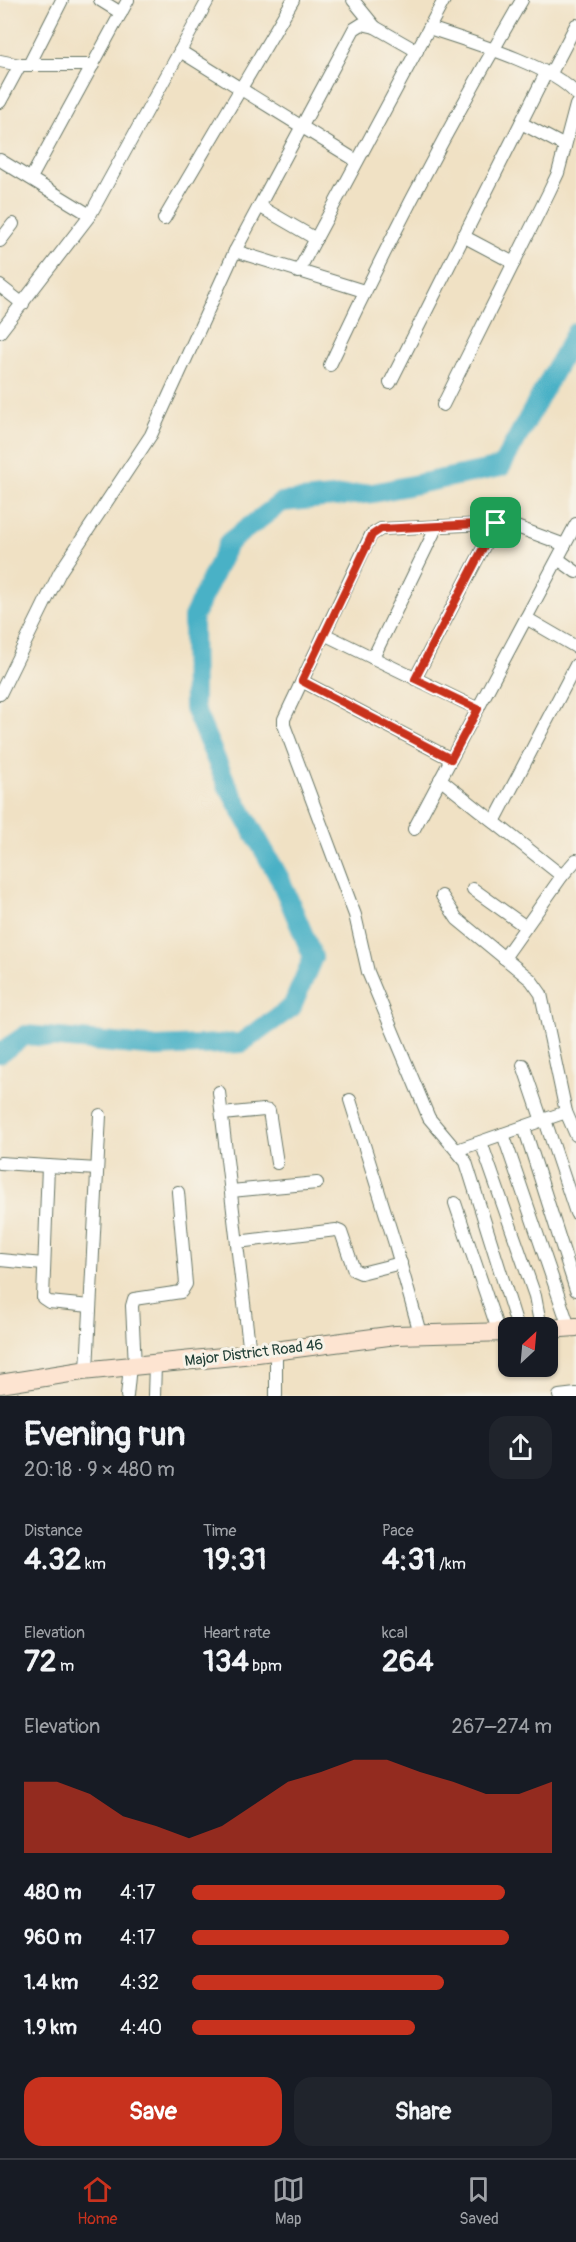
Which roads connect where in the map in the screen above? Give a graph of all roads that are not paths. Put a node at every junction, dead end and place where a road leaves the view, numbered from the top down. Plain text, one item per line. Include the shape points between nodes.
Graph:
1 (62, 0) edge
2 (100, 0) edge
3 (128, 0) edge
4 (208, 0) edge
5 (293, 0) edge
6 (353, 0) edge
7 (444, 0) edge
8 (522, 0) edge
9 (122, 13) junction
10 (576, 25) edge
11 (375, 27) junction
12 (429, 28) junction
13 (493, 49) junction
14 (180, 51) junction
15 (417, 51) junction
16 (0, 61) edge
17 (93, 64) junction
18 (25, 65) junction
19 (548, 74) junction
20 (241, 90) junction
21 (576, 94) edge
22 (0, 102) edge
23 (576, 105) edge
24 (520, 123) junction
25 (302, 127) junction
26 (565, 146) junction
27 (0, 160) edge
28 (357, 161) junction
29 (32, 178) junction
30 (259, 206) junction
31 (90, 215) junction
32 (164, 219) dead end
33 (13, 224) dead end
34 (463, 236) junction
35 (316, 239) junction
36 (0, 241) edge
37 (235, 251) junction
38 (514, 263) junction
39 (298, 272) junction
40 (0, 286) edge
41 (364, 291) junction
42 (23, 304) junction
43 (0, 332) edge
44 (330, 365) dead end
45 (390, 383) dead end
46 (443, 405) dead end
47 (496, 523) junction
48 (576, 524) edge
49 (437, 526) junction
50 (565, 545) junction
51 (558, 559) junction
52 (576, 572) edge
53 (526, 618) junction
54 (324, 634) junction
55 (576, 648) edge
56 (373, 658) junction
57 (576, 665) edge
58 (415, 679) junction
59 (302, 681) junction
60 (0, 694) edge
61 (478, 709) junction
62 (451, 759) junction
63 (440, 779) junction
64 (494, 822) junction
65 (414, 829) dead end
66 (576, 860) edge
67 (562, 876) junction
68 (473, 889) dead end
69 (442, 896) dead end
70 (526, 927) junction
71 (504, 958) junction
72 (523, 1065) dead end
73 (219, 1092) dead end
74 (350, 1100) dead end
75 (566, 1112) junction
76 (222, 1114) junction
77 (100, 1115) dead end
78 (543, 1120) junction
79 (524, 1127) junction
80 (502, 1134) junction
81 (576, 1135) edge
82 (481, 1142) junction
83 (457, 1150) junction
84 (0, 1163) edge
85 (277, 1163) dead end
86 (48, 1166) junction
87 (97, 1169) junction
88 (317, 1183) dead end
89 (231, 1191) junction
90 (178, 1192) dead end
91 (455, 1203) dead end
92 (576, 1214) edge
93 (237, 1242) junction
94 (0, 1260) edge
95 (43, 1263) junction
96 (401, 1263) junction
97 (576, 1290) edge
98 (90, 1306) junction
99 (498, 1317) edge
100 (515, 1317) edge
101 (539, 1317) edge
102 (572, 1327) edge
103 (498, 1332) edge
104 (409, 1334) junction
105 (276, 1351) junction
106 (250, 1354) junction
107 (155, 1364) junction
108 (133, 1366) junction
109 (87, 1370) junction
110 (0, 1384) edge
111 (576, 1394) edge
112 (127, 1396) edge
113 (154, 1396) edge
114 (276, 1396) edge
115 (559, 1396) edge

1 - 18 street
2 - 9 street
3 - 9 street
4 - 14 street
5 - 20 street
6 - 11 street
7 - 12 street
8 - 13 street
9 - 17 street
10 - 19 street
11 - 15 street
11 - 25 street via 362,24 354,29
12 - 13 street
12 - 15 street
13 - 19 street
13 - 41 street
14 - 20 street
14 - 31 street
15 - 28 street
16 - 18 street
17 - 18 street
17 - 29 street
18 - 22 street
19 - 21 street
19 - 24 street
20 - 25 street
20 - 32 street
23 - 26 street
24 - 26 street
24 - 34 street
25 - 28 street
25 - 30 street
26 - 38 street via 554,183
27 - 29 street
28 - 35 street
29 - 31 street
30 - 35 street
30 - 37 street
31 - 42 street
33 - 36 street
34 - 38 street
34 - 45 street
35 - 39 street
37 - 39 street
37 - 60 street via 151,435 60,572
38 - 46 street
39 - 41 street
40 - 42 street
41 - 44 street
42 - 43 street
47 - 49 street
47 - 50 street
47 - 58 street
48 - 50 street
49 - 54 street via 381,529 372,535
49 - 56 street
50 - 51 street
51 - 52 street
51 - 53 street
53 - 55 street
53 - 61 street
54 - 56 street
54 - 59 street
56 - 58 street
57 - 64 street
58 - 61 street
59 - 62 street
59 - 83 street via 284,725 355,915 372,982 429,1118
61 - 62 street
62 - 63 street
63 - 64 street
63 - 65 street
64 - 67 street
66 - 67 street
67 - 70 street
68 - 70 street
69 - 71 street via 457,919
70 - 71 street
71 - 75 street via 531,980 541,994
72 - 78 street
73 - 76 street
74 - 96 street
75 - 78 street
75 - 81 street
76 - 85 street via 269,1111
76 - 89 street
77 - 87 street
78 - 79 street
78 - 92 street
79 - 80 street
79 - 97 street
80 - 82 street
80 - 102 street
82 - 83 street
82 - 101 street via 536,1296
83 - 100 street via 466,1162
84 - 86 street
86 - 87 street
86 - 95 street
87 - 98 street
88 - 89 street
89 - 93 street
90 - 108 street via 186,1284 181,1292 134,1299
91 - 99 street
93 - 96 street via 336,1230 342,1232 356,1273
93 - 106 street
94 - 95 street
95 - 98 street via 45,1301
96 - 104 street
98 - 109 street
103 - 104 main road, Major District Road 46
104 - 105 main road, Major District Road 46
105 - 106 main road, Major District Road 46
105 - 114 street
106 - 107 main road, Major District Road 46
107 - 108 main road, Major District Road 46
107 - 113 street
108 - 109 main road, Major District Road 46
108 - 112 street
109 - 110 main road, Major District Road 46
111 - 115 street

